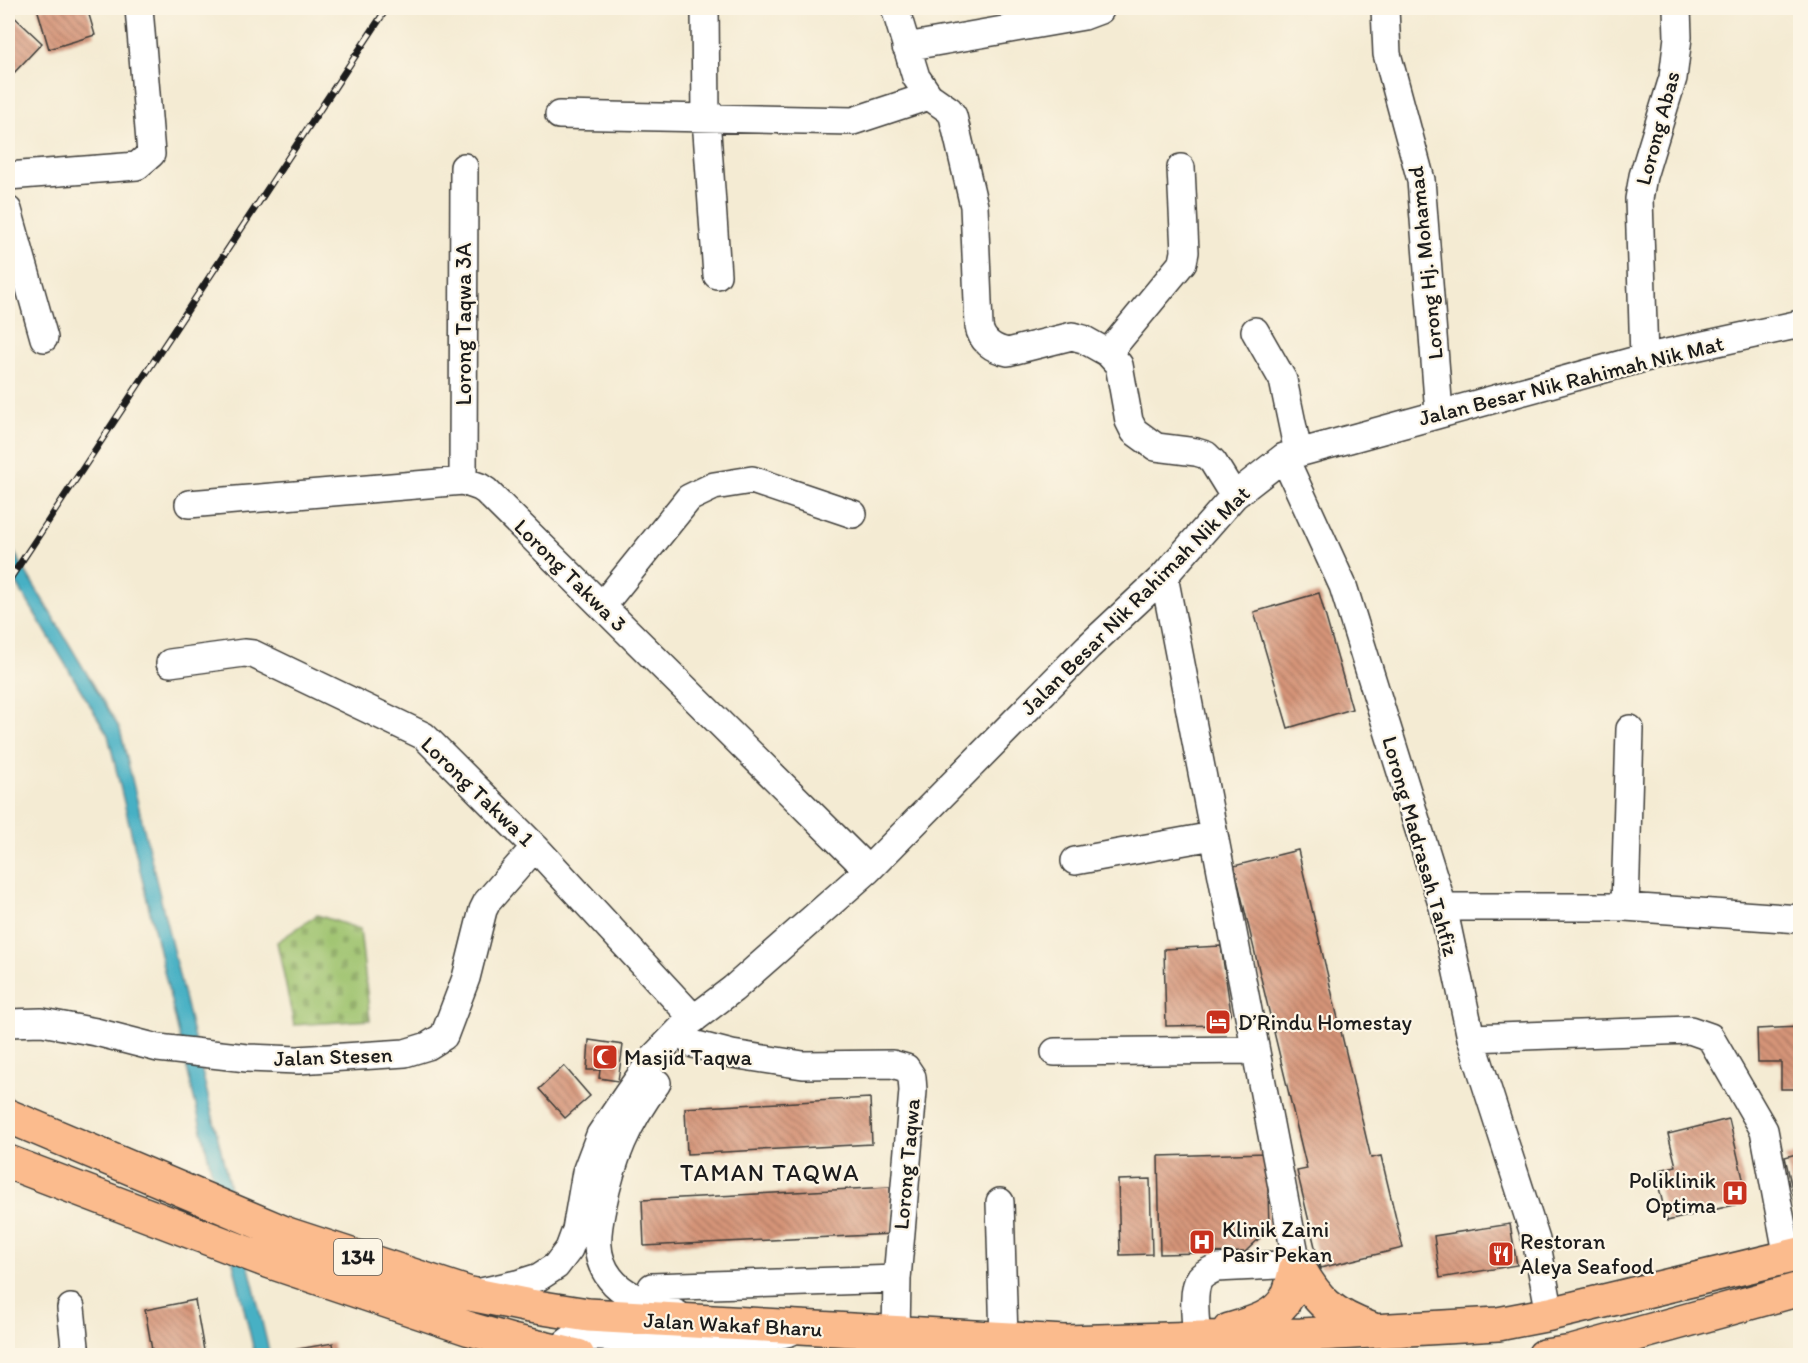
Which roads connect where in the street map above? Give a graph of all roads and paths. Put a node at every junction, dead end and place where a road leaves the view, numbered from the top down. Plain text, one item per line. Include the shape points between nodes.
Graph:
1 (139, 8) edge
2 (705, 8) edge
3 (894, 8) edge
4 (1385, 8) edge
5 (1677, 8) edge
6 (1100, 10) dead end
7 (906, 47) junction
8 (929, 96) junction
9 (559, 115) dead end
10 (706, 118) junction
11 (464, 168) dead end
12 (1181, 168) dead end
13 (8, 176) edge
14 (8, 210) edge
15 (717, 275) dead end
16 (1800, 324) edge
17 (1255, 331) dead end
18 (44, 338) dead end
19 (1108, 353) junction
20 (1644, 357) junction
21 (1439, 413) junction
22 (1291, 454) junction
23 (463, 482) junction
24 (1234, 496) junction
25 (189, 504) dead end
26 (853, 514) dead end
27 (1164, 576) junction
28 (602, 606) junction
29 (170, 663) dead end
30 (1630, 729) dead end
31 (1214, 836) junction
32 (535, 847) junction
33 (1075, 861) dead end
34 (868, 870) junction
35 (1625, 906) junction
36 (1443, 907) junction
37 (1800, 919) edge
38 (8, 1023) edge
39 (694, 1031) junction
40 (1471, 1038) junction
41 (1254, 1050) junction
42 (1054, 1052) dead end
43 (8, 1116) edge
44 (8, 1162) edge
45 (1000, 1202) dead end
46 (1794, 1256) edge
47 (1297, 1264) junction
48 (897, 1279) junction
49 (652, 1287) dead end
50 (1800, 1289) edge
51 (470, 1294) junction
52 (71, 1308) dead end
53 (1550, 1314) junction
54 (699, 1322) junction
55 (805, 1329) junction
56 (1375, 1331) junction
57 (896, 1333) junction
58 (490, 1334) junction
59 (1004, 1339) junction
60 (1197, 1340) junction
61 (565, 1354) edge
62 (1563, 1354) edge
63 (76, 1356) edge
64 (516, 1356) edge

1 - 13 street via 151,154 137,166
2 - 10 street
3 - 7 street
4 - 21 street, Lorong Hj. Mohamad via 1387,54 1421,180
5 - 20 street, Lorong Abas via 1673,78 1639,199
6 - 7 street
7 - 8 street via 916,77
8 - 10 street via 853,121
8 - 19 street via 952,116 974,206 979,326 984,339 1008,352 1072,336
9 - 10 street
10 - 15 street
11 - 23 street, Lorong Taqwa 3A
12 - 19 street via 1183,262
14 - 18 street
16 - 20 street, Jalan Besar Nik Rahimah Nik Mat
17 - 22 street, Lorong Madrasah Tahfiz via 1283,380
19 - 24 street via 1119,365 1134,431 1156,447 1206,455
20 - 21 street, Jalan Besar Nik Rahimah Nik Mat
21 - 22 street, Jalan Besar Nik Rahimah Nik Mat
22 - 24 street, Jalan Besar Nik Rahimah Nik Mat
22 - 36 street, Lorong Madrasah Tahfiz via 1343,586
23 - 25 street, Lorong Takwa 3
23 - 28 street, Lorong Takwa 3 via 486,491
24 - 27 street, Jalan Besar Nik Rahimah Nik Mat
26 - 28 street via 752,480 714,486 689,498
27 - 31 street
27 - 34 street, Jalan Besar Nik Rahimah Nik Mat via 1088,647
28 - 34 street, Lorong Takwa 3
29 - 32 street, Lorong Takwa 1 via 253,654 424,736
30 - 35 street
31 - 33 street
31 - 41 street
32 - 38 street, Jalan Stesen via 487,902 466,978 444,1036 428,1046 405,1053 298,1060 246,1058 158,1048 51,1023
32 - 39 street, Lorong Takwa 1
34 - 39 street, Jalan Besar Nik Rahimah Nik Mat via 733,989
35 - 36 street
35 - 37 street
36 - 40 street, Lorong Madrasah Tahfiz
39 - 48 street, Lorong Taqwa via 732,1054 803,1065 892,1064 906,1068 912,1077 913,1091
39 - 51 street, Jalan Besar Nik Rahimah Nik Mat via 683,1028 654,1057 600,1135 586,1172 576,1230 569,1249 556,1266 539,1277
39 - 54 street, Jalan Besar Nik Rahimah Nik Mat via 644,1101 622,1140 609,1176 597,1232 602,1265 623,1291
40 - 46 street via 1690,1030 1710,1036 1764,1130
40 - 53 street, Lorong Madrasah Tahfiz via 1536,1240
41 - 42 street
41 - 47 street
43 - 51 main road, Jalan Wakaf Bharu / 134 via 287,1234
44 - 58 main road via 265,1260
45 - 59 street
46 - 53 main road, Jalan Wakaf Bharu / 134
47 - 56 main road via 1309,1287 1327,1307 1350,1322
47 - 60 main road via 1287,1297 1274,1311 1256,1322
47 - 60 street via 1216,1268 1206,1272 1198,1280 1196,1291
48 - 49 street
48 - 57 street, Lorong Taqwa
50 - 62 main road
51 - 54 main road, Jalan Wakaf Bharu / 134 via 588,1315
52 - 63 street
53 - 56 main road, Jalan Wakaf Bharu / 134 via 1498,1324
54 - 55 main road, Jalan Wakaf Bharu / 134
55 - 57 main road, Jalan Wakaf Bharu / 134
55 - 61 street via 736,1343 586,1335 569,1340
56 - 60 main road, Jalan Wakaf Bharu / 134
57 - 59 main road, Jalan Wakaf Bharu / 134
58 - 61 main road
58 - 64 main road
59 - 60 main road, Jalan Wakaf Bharu / 134

